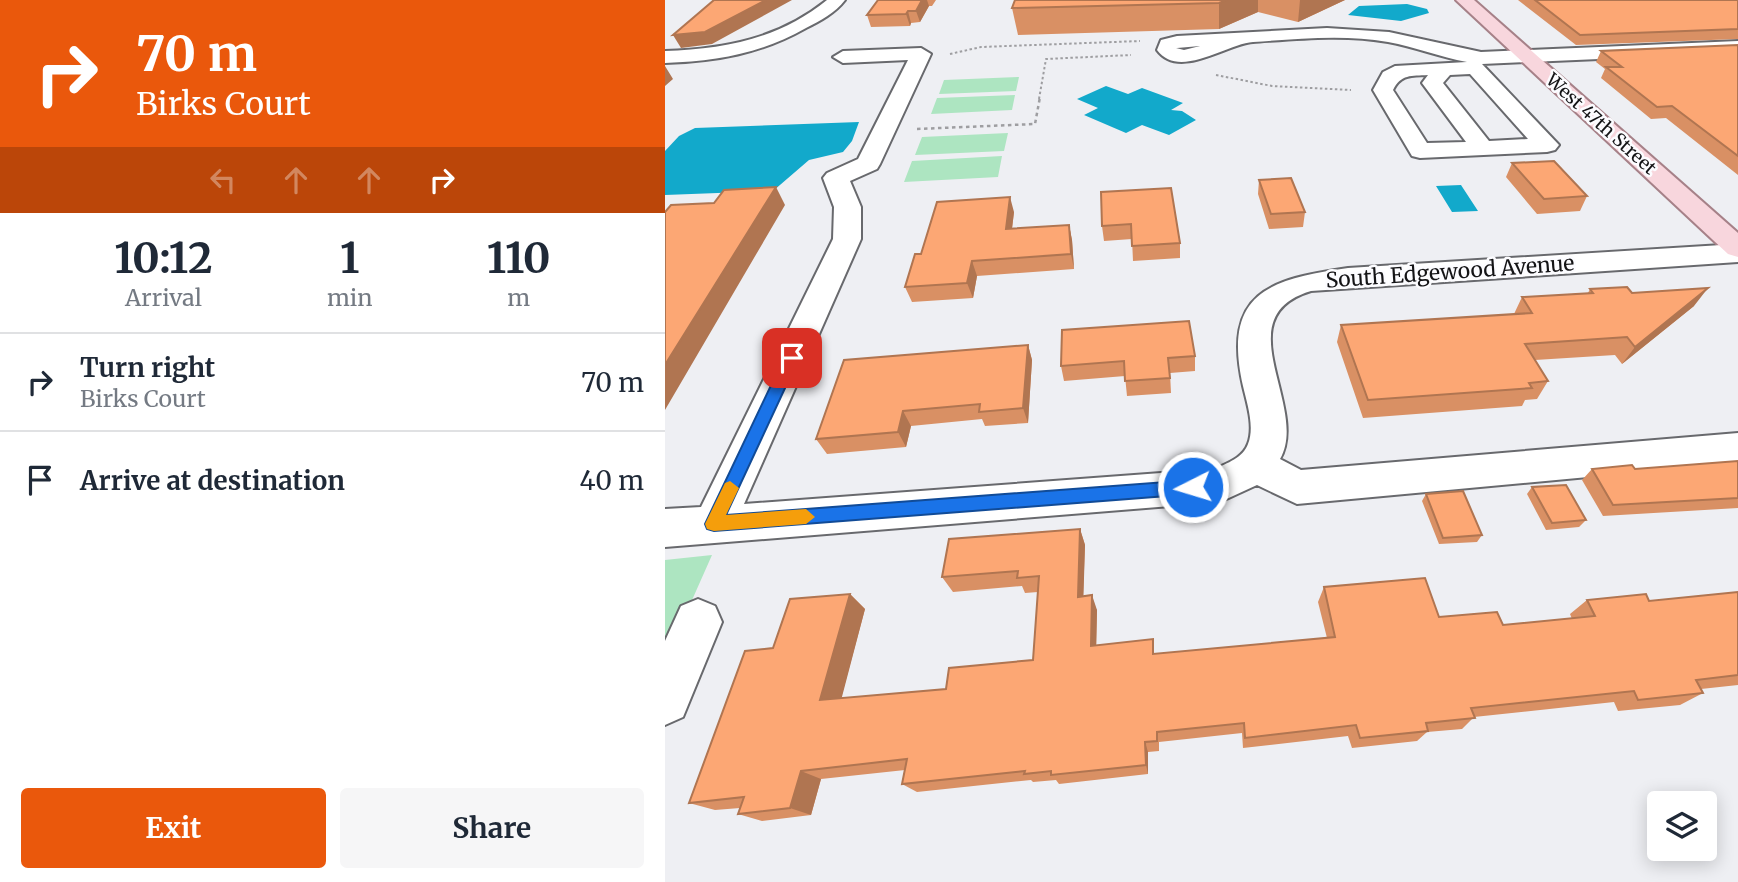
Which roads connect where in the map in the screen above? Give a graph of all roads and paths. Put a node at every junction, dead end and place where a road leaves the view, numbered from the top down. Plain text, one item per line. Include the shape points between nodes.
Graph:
1 (837, 0) edge
2 (1464, 0) edge
3 (1234, 39) dead end
4 (1149, 41) edge
5 (1738, 47) edge
6 (1131, 55) dead end
7 (1526, 56) junction
8 (665, 57) edge
9 (843, 57) dead end
10 (944, 57) dead end
11 (1478, 63) junction
12 (1444, 69) junction
13 (1216, 75) dead end
14 (1351, 90) dead end
15 (915, 129) dead end
16 (1483, 148) junction
17 (1738, 250) edge
18 (1738, 448) edge
19 (1257, 466) junction
20 (714, 524) junction
21 (665, 528) edge
22 (698, 622) dead end
23 (665, 699) edge

1 - 8 street via 805,22 747,50
2 - 7 main road, West 47th Street
3 - 11 street via 1376,35
4 - 10 path via 981,47
5 - 7 street
6 - 15 path via 1046,59 1034,124
7 - 11 street
7 - 17 main road, West 47th Street
9 - 20 street via 921,54 868,163 836,178 850,211 847,239
11 - 12 street
11 - 16 street via 1547,145
12 - 16 street via 1432,83
12 - 16 street via 1402,70 1390,76 1383,90 1420,151
13 - 14 path via 1272,86
17 - 19 street, South Edgewood Avenue via 1348,277 1291,287 1262,306 1250,336 1271,433
18 - 19 street via 1297,487
19 - 20 street via 1240,479 1220,485
20 - 21 street
22 - 23 street

